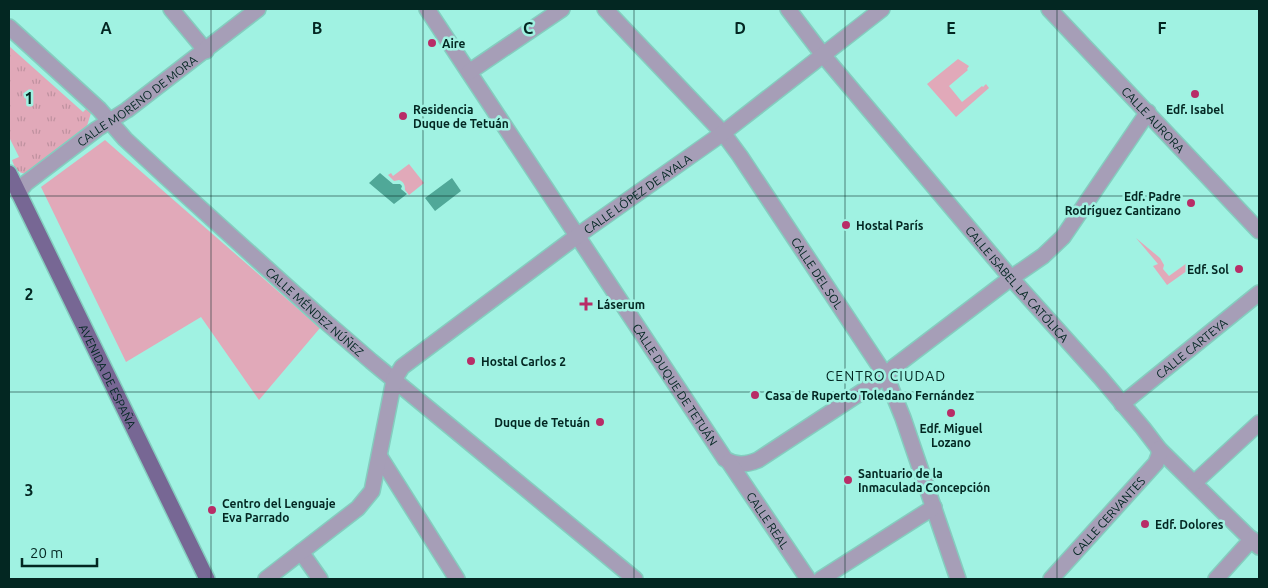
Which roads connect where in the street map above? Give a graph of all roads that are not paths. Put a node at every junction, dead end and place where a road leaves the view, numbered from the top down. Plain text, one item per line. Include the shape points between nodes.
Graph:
1 (171, 9) edge
2 (258, 9) edge
3 (427, 9) edge
4 (562, 9) edge
5 (605, 9) edge
6 (788, 9) edge
7 (882, 9) edge
8 (1049, 9) edge
9 (9, 28) edge
10 (206, 51) junction
11 (823, 55) junction
12 (469, 72) junction
13 (1148, 112) junction
14 (110, 120) junction
15 (723, 133) junction
16 (9, 173) edge
17 (18, 193) junction
18 (1259, 232) edge
19 (577, 236) junction
20 (1011, 278) junction
21 (1259, 293) edge
22 (886, 376) junction
23 (394, 380) junction
24 (1122, 404) junction
25 (1259, 423) edge
26 (1159, 449) junction
27 (380, 457) junction
28 (727, 460) junction
29 (1194, 483) junction
30 (934, 507) junction
31 (1255, 543) edge
32 (301, 552) junction
33 (207, 579) edge
34 (266, 579) edge
35 (320, 579) edge
36 (457, 579) edge
37 (635, 579) edge
38 (808, 579) edge
39 (821, 579) edge
40 (958, 579) edge
41 (1051, 579) edge
42 (1216, 579) edge

1 - 10 street
2 - 10 street, CALLE MORENO DE MORA
3 - 12 street, CALLE DUQUE DE TETUÁN
4 - 12 street
5 - 15 street, CALLE DEL SOL
6 - 11 street, CALLE ISABEL LA CATÓLICA
7 - 11 street, CALLE LÓPEZ DE AYALA
8 - 13 street, CALLE AURORA
9 - 14 street, CALLE MÉNDEZ NÚÑEZ
10 - 14 street, CALLE MORENO DE MORA
11 - 15 street, CALLE LÓPEZ DE AYALA
11 - 20 street, CALLE ISABEL LA CATÓLICA
12 - 19 street, CALLE DUQUE DE TETUÁN
13 - 18 street, CALLE AURORA
13 - 20 street via 1063,237 1043,256
14 - 17 street, CALLE MORENO DE MORA via 26,183
14 - 23 street, CALLE MÉNDEZ NÚÑEZ via 125,139 166,177
15 - 19 street, CALLE LÓPEZ DE AYALA
15 - 22 street, CALLE DEL SOL
16 - 17 main road, AVENIDA DE ESPAÑA
17 - 33 main road, AVENIDA DE ESPAÑA
19 - 23 street, CALLE LÓPEZ DE AYALA via 408,361
19 - 28 street, CALLE DUQUE DE TETUÁN
20 - 22 street
20 - 24 street, CALLE ISABEL LA CATÓLICA
21 - 24 street, CALLE CARTEYA
22 - 28 street via 758,460 741,464
22 - 30 street, CALLE DEL SOL
23 - 27 street
23 - 37 street, CALLE MÉNDEZ NÚÑEZ
24 - 26 street, CALLE ISABEL LA CATÓLICA
25 - 29 street
26 - 29 street, CALLE ISABEL LA CATÓLICA
26 - 41 street, CALLE CERVANTES via 1156,463
27 - 32 street via 375,484 367,499
27 - 36 street
28 - 38 street, CALLE REAL
29 - 31 street, CALLE ISABEL LA CATÓLICA
30 - 39 street
30 - 40 street, CALLE DEL SOL
31 - 42 street
32 - 34 street
32 - 35 street

